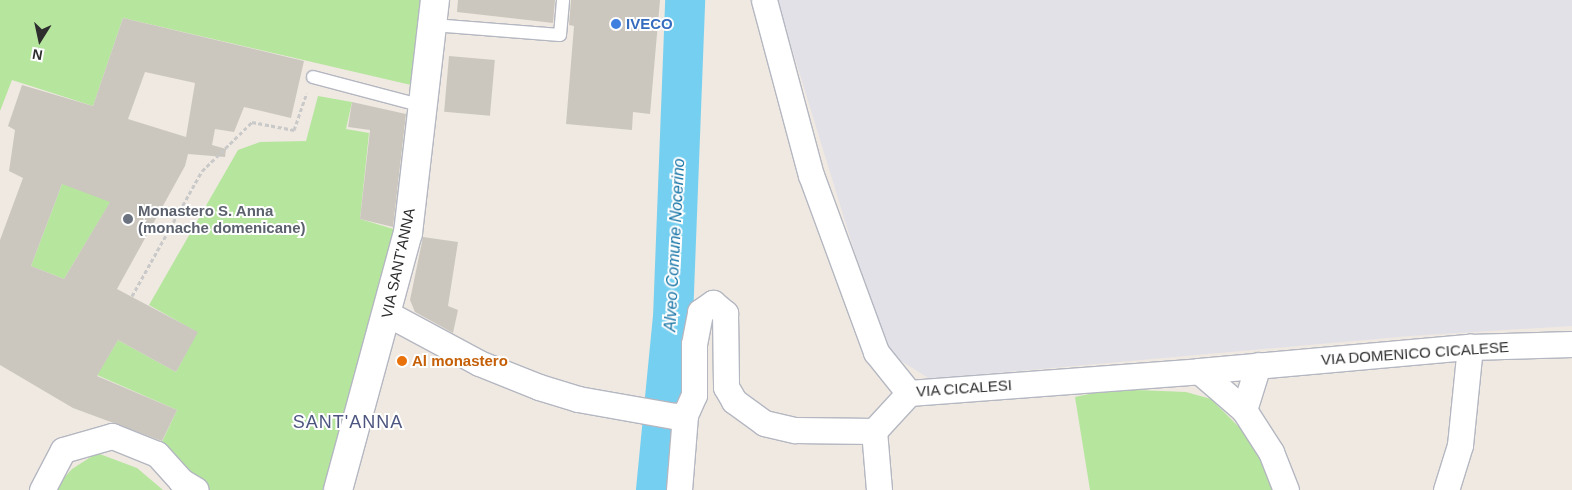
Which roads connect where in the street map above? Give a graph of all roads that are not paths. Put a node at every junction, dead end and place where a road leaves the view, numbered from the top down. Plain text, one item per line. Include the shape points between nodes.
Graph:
1 (563, 0) edge
2 (764, 0) edge
3 (434, 13) edge
4 (313, 77) road end
5 (423, 106) junction
6 (388, 314) junction
7 (1572, 344) edge
8 (1470, 347) junction
9 (1258, 365) junction
10 (1199, 371) junction
11 (910, 394) junction
12 (1244, 410) junction
13 (680, 415) junction
14 (874, 431) junction
15 (42, 490) edge
16 (196, 490) edge
17 (338, 490) edge
18 (679, 490) edge
19 (879, 490) edge
20 (1286, 490) edge
21 (1446, 490) edge

1 - 3 lane via 560,36
2 - 11 street, VIA CICALESI via 811,175 873,343
3 - 5 main road, VIA SANT'ANNA
4 - 5 lane
5 - 6 main road, VIA SANT'ANNA via 408,233
6 - 13 street via 479,363 539,387 643,412
6 - 17 main road, VIA SANT'ANNA
7 - 8 street, VIA DOMENICO CICALESE
8 - 9 street, VIA DOMENICO CICALESE
8 - 21 street via 1460,445
9 - 10 street, VIA DOMENICO CICALESE
9 - 12 street
10 - 11 street, VIA CICALESI
10 - 12 street
11 - 14 street
12 - 20 street via 1271,452
13 - 14 street via 694,395 694,344 700,312 713,303 725,313 726,387 734,401 764,423 795,430
13 - 18 street
14 - 19 street
15 - 16 street via 63,450 112,436 157,454 180,481

